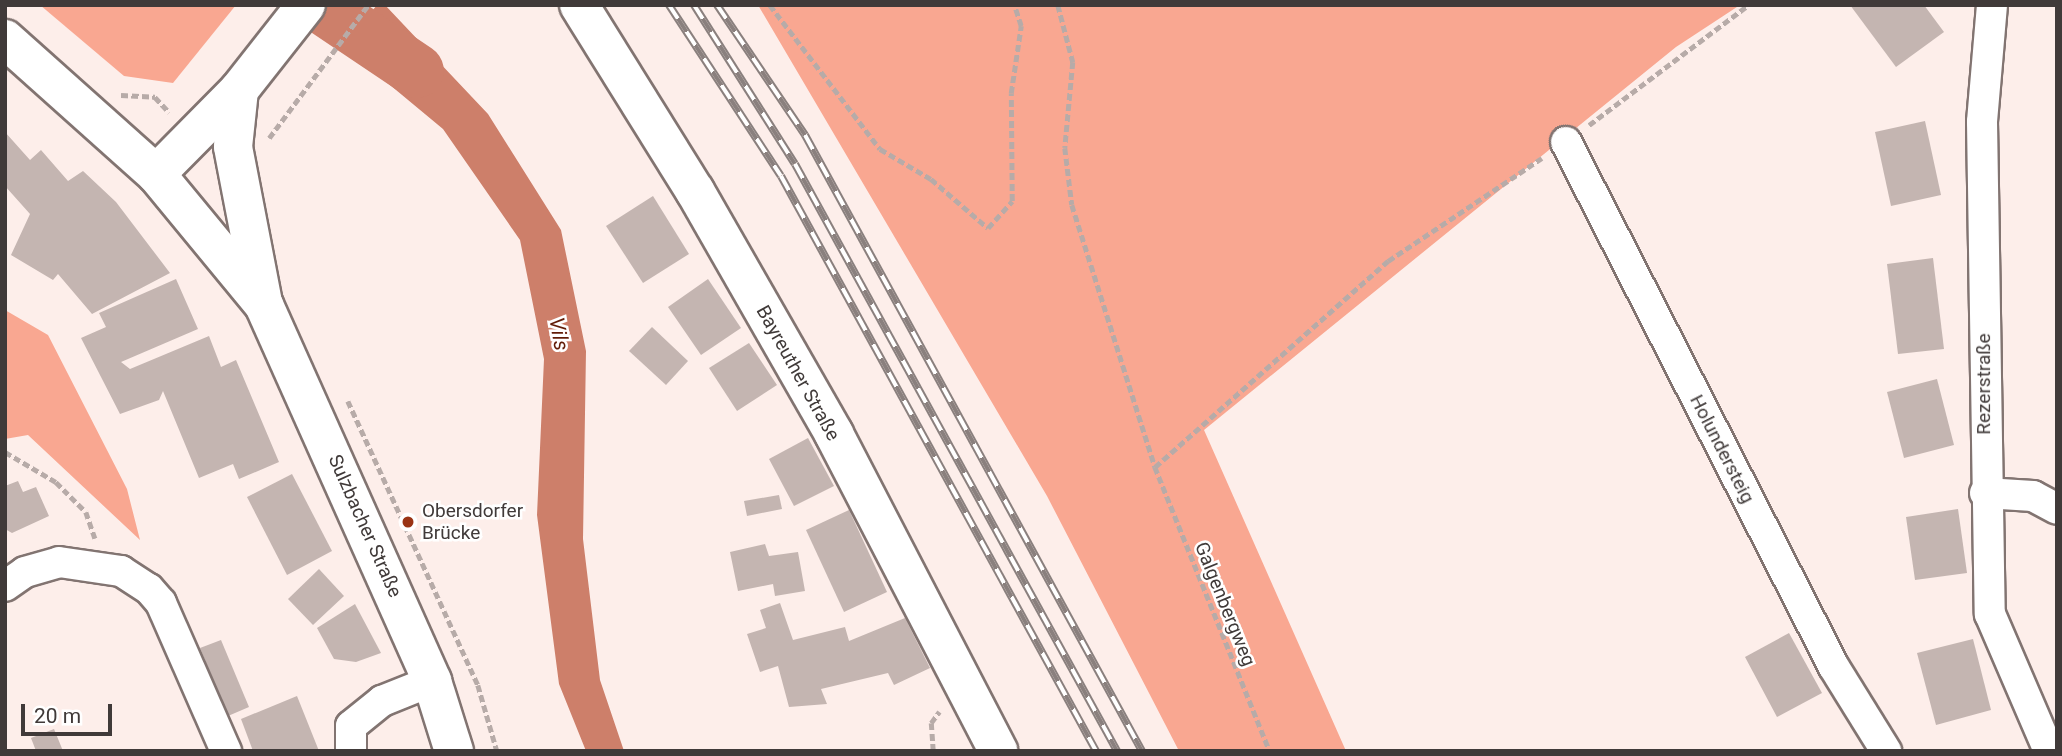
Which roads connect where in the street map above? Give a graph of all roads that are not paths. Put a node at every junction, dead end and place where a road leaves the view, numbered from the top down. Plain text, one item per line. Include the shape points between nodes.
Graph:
1 (306, 5) edge
2 (579, 5) edge
3 (1992, 5) edge
4 (5, 39) edge
5 (239, 90) junction
6 (1566, 142) road end
7 (156, 174) junction
8 (264, 305) junction
9 (1985, 493) junction
10 (2057, 509) edge
11 (5, 586) edge
12 (432, 681) junction
13 (226, 751) edge
14 (351, 751) edge
15 (454, 751) edge
16 (998, 751) edge
17 (1886, 751) edge
18 (2049, 751) edge

1 - 5 main road
2 - 16 main road, Bayreuther Straße via 695,191 834,434
3 - 9 street, Rezerstraße via 1982,122
4 - 7 main road, Sulzbacher Straße
5 - 7 main road
5 - 8 main road, Sulzbacher Straße via 235,164
6 - 17 street, Holundersteig via 1833,667
7 - 8 main road, Sulzbacher Straße
8 - 12 main road, Sulzbacher Straße
9 - 10 street via 2033,496
9 - 18 street, Rezerstraße via 1990,614
11 - 13 street via 59,562 91,563 121,571 161,603
12 - 14 street via 382,701 351,726
12 - 15 main road, Sulzbacher Straße

